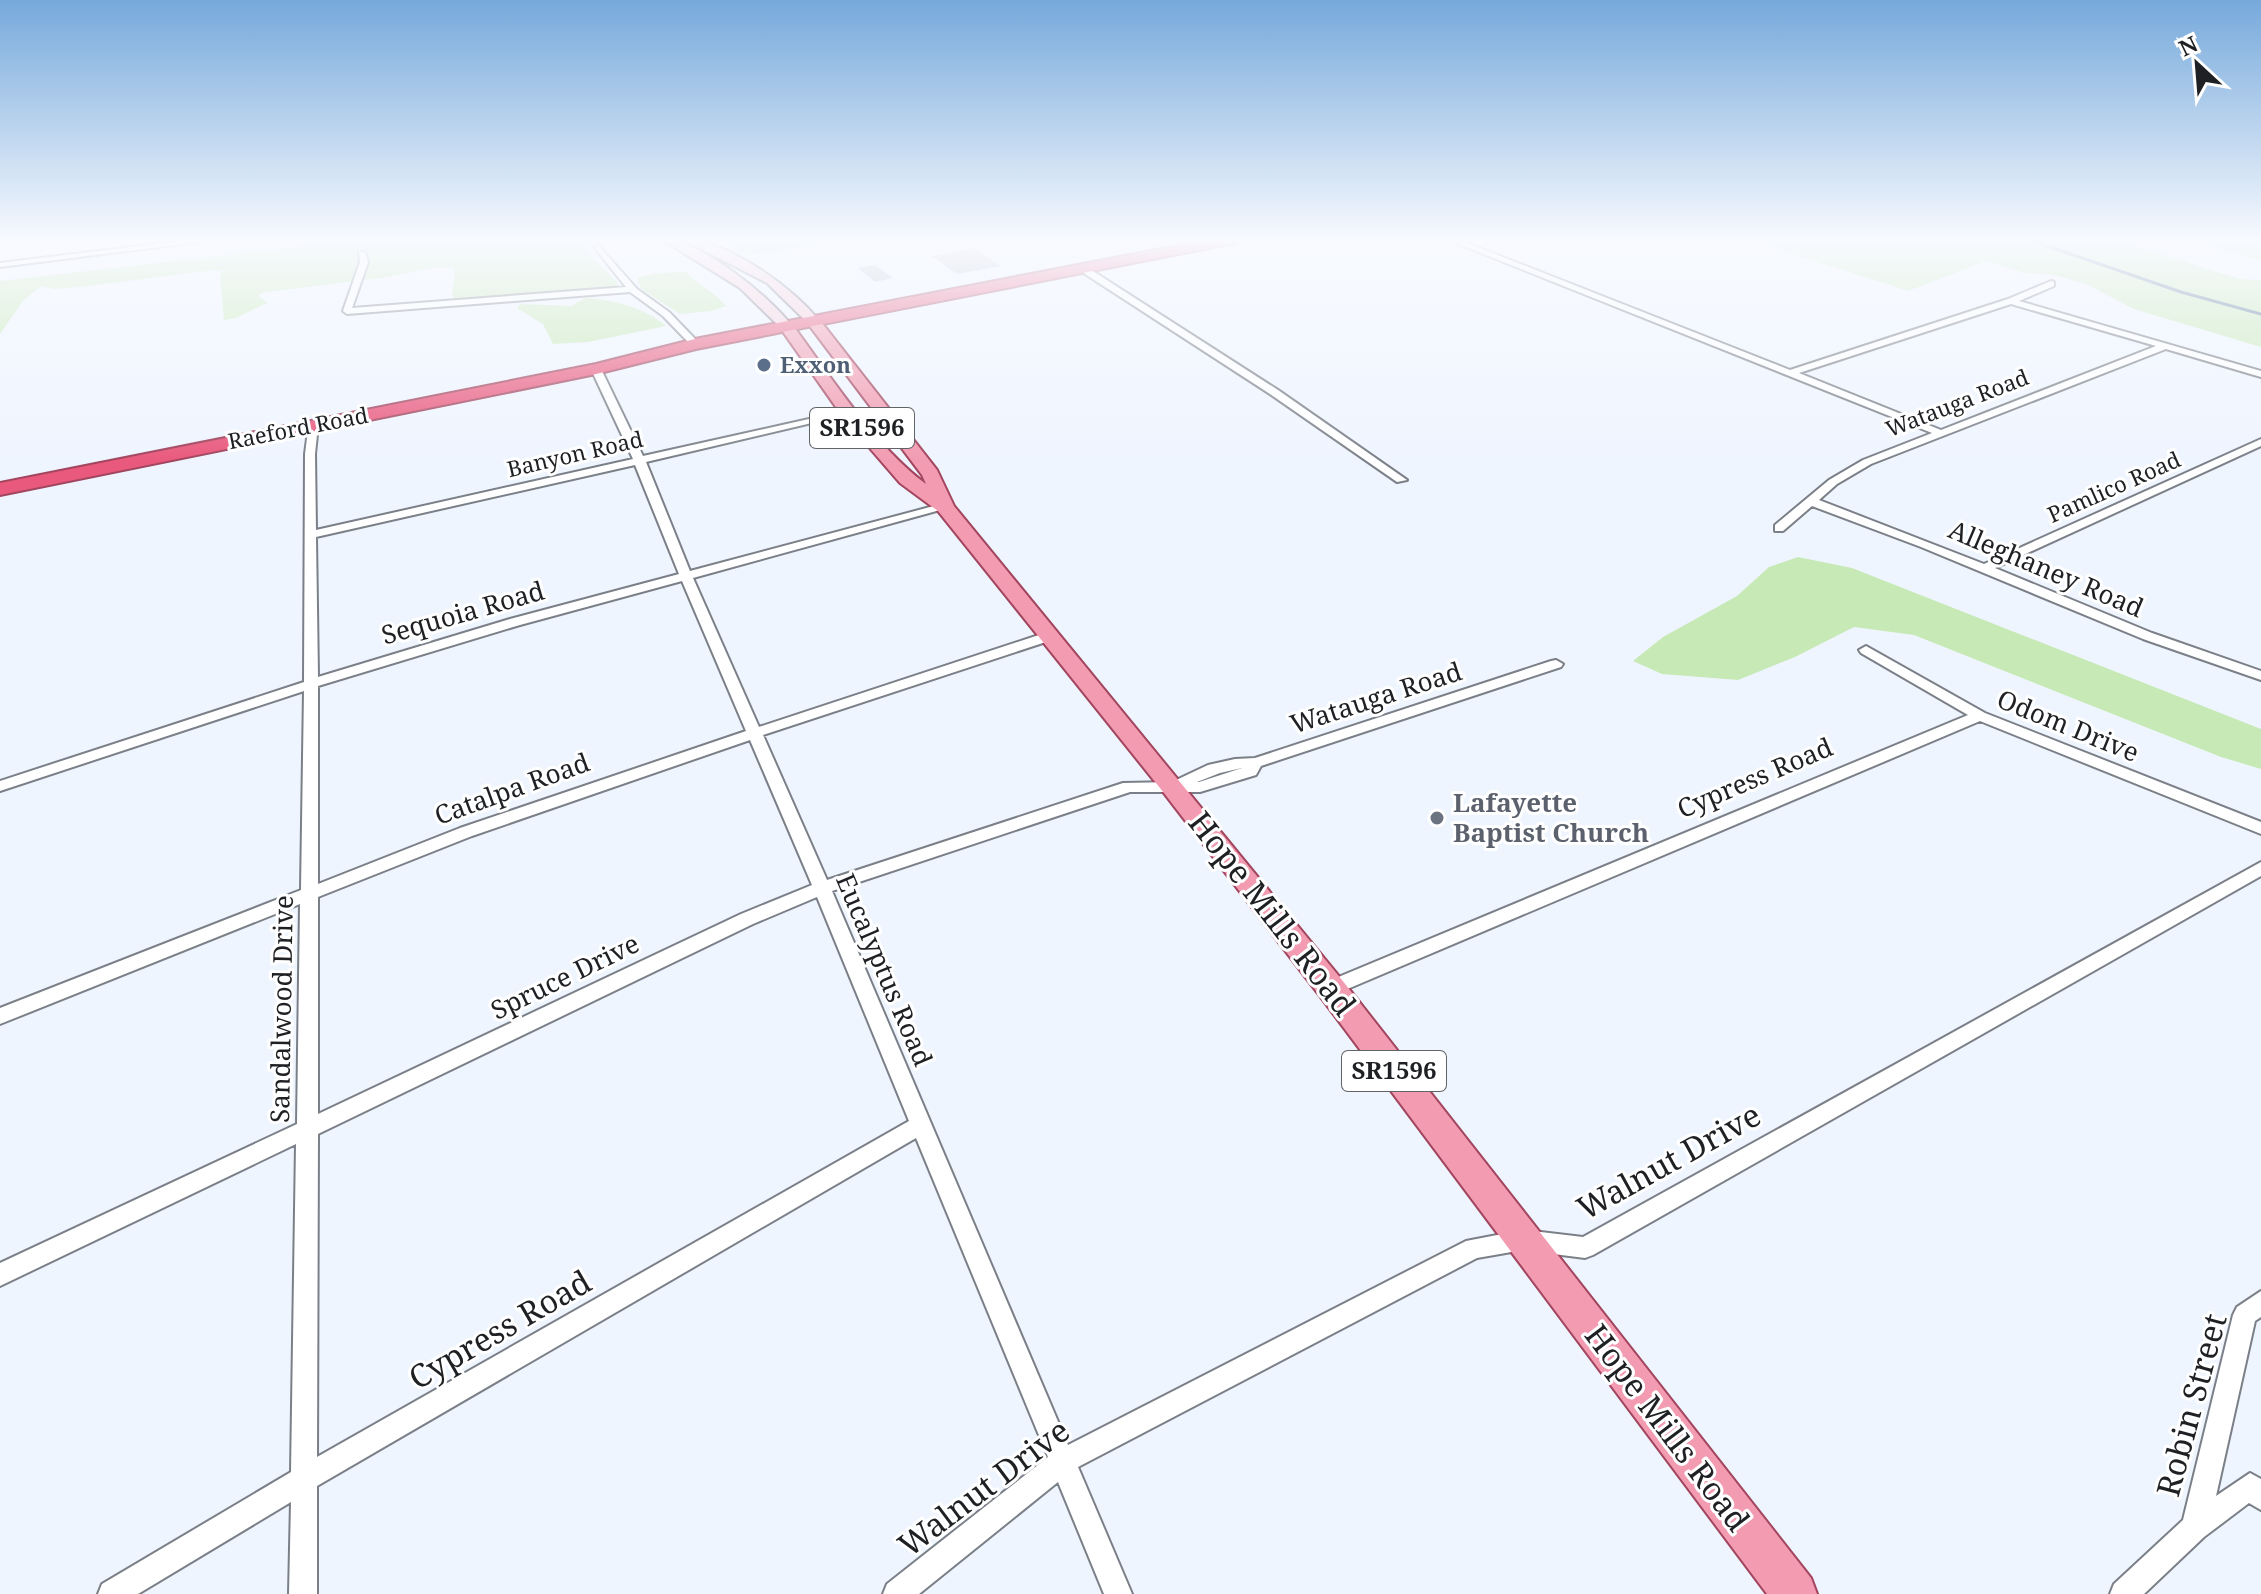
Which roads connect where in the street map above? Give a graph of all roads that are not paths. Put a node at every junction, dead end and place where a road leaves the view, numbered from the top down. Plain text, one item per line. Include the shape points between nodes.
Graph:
1 (665, 313) edge
2 (790, 313) edge
3 (799, 313) edge
4 (877, 313) edge
5 (1152, 313) edge
6 (1639, 313) edge
7 (1973, 313) edge
8 (2054, 313) edge
9 (802, 327) junction
10 (695, 344) junction
11 (2166, 346) junction
12 (596, 369) junction
13 (1790, 373) junction
14 (2261, 374) edge
15 (849, 413) junction
16 (313, 425) junction
17 (1938, 432) junction
18 (2261, 442) edge
19 (639, 460) junction
20 (1401, 480) dead end
21 (0, 489) edge
22 (1813, 502) junction
23 (945, 507) junction
24 (1779, 528) dead end
25 (311, 535) junction
26 (1983, 569) junction
27 (686, 577) junction
28 (1050, 636) junction
29 (1866, 650) dead end
30 (1556, 664) dead end
31 (2261, 676) edge
32 (311, 686) junction
33 (1980, 716) junction
34 (754, 733) junction
35 (0, 786) edge
36 (1173, 787) junction
37 (2261, 828) edge
38 (2261, 868) edge
39 (822, 888) junction
40 (309, 893) junction
41 (1331, 988) junction
42 (0, 1016) edge
43 (921, 1125) junction
44 (306, 1130) junction
45 (1523, 1240) junction
46 (0, 1275) edge
47 (2261, 1302) edge
48 (1062, 1462) junction
49 (304, 1479) junction
50 (2261, 1497) edge
51 (2195, 1528) junction
52 (112, 1594) edge
53 (303, 1594) edge
54 (897, 1594) edge
55 (1118, 1594) edge
56 (1795, 1594) edge
57 (2124, 1594) edge

1 - 10 street
2 - 9 main road
3 - 9 main road
4 - 9 highway, Raeford Road
5 - 20 street
6 - 13 street
7 - 13 street
8 - 11 street
9 - 10 highway, Raeford Road
9 - 12 highway, Raeford Road via 664,361
9 - 15 main road, Hope Mills Road / SR1596
9 - 23 main road, Hope Mills Road / SR1596 via 931,474
10 - 12 highway, Raeford Road
11 - 14 street
11 - 17 street, Watauga Road
12 - 16 highway, Raeford Road
12 - 19 street, Eucalyptus Road
13 - 17 street
15 - 19 street, Banyon Road
15 - 23 main road, Hope Mills Road / SR1596 via 907,479
16 - 21 highway, Raeford Road
16 - 25 street, Sandalwood Drive
17 - 22 street, Watauga Road via 1849,471
18 - 26 street, Pamlico Road
19 - 25 street, Banyon Road
19 - 27 street, Eucalyptus Road
22 - 24 street, Watauga Road
22 - 26 street, Alleghaney Road
23 - 27 street, Sequoia Road
23 - 28 main road, Hope Mills Road / SR1596
25 - 32 street, Sandalwood Drive
26 - 31 street, Alleghaney Road via 2125,630
27 - 32 street, Sequoia Road via 515,622
27 - 34 street, Eucalyptus Road
28 - 34 street, Catalpa Road
28 - 36 main road, Hope Mills Road / SR1596
29 - 33 street, Odom Drive
30 - 36 street, Watauga Road via 1256,763 1250,771 1227,772 1200,787
32 - 35 street, Sequoia Road
32 - 40 street, Sandalwood Drive
33 - 37 street, Odom Drive
33 - 41 street, Cypress Road
34 - 39 street, Eucalyptus Road
34 - 40 street, Catalpa Road via 466,832
36 - 39 street, Spruce Drive via 1129,787
36 - 41 main road, Hope Mills Road / SR1596
38 - 45 street, Walnut Drive via 1585,1248
39 - 43 street, Eucalyptus Road
39 - 44 street, Spruce Drive
40 - 42 street, Catalpa Road
40 - 44 street, Sandalwood Drive
41 - 45 main road, Hope Mills Road / SR1596
43 - 48 street, Eucalyptus Road
43 - 49 street, Cypress Road
44 - 46 street, Spruce Drive
44 - 49 street, Sandalwood Drive
45 - 48 street, Walnut Drive via 1474,1248
45 - 56 main road, Hope Mills Road / SR1596
47 - 51 street, Robin Street via 2245,1315
48 - 54 street, Walnut Drive
48 - 55 street, Eucalyptus Road
49 - 52 street, Cypress Road
49 - 53 street, Sandalwood Drive
50 - 51 street, Robin Street via 2250,1486
51 - 57 street, Robin Street

